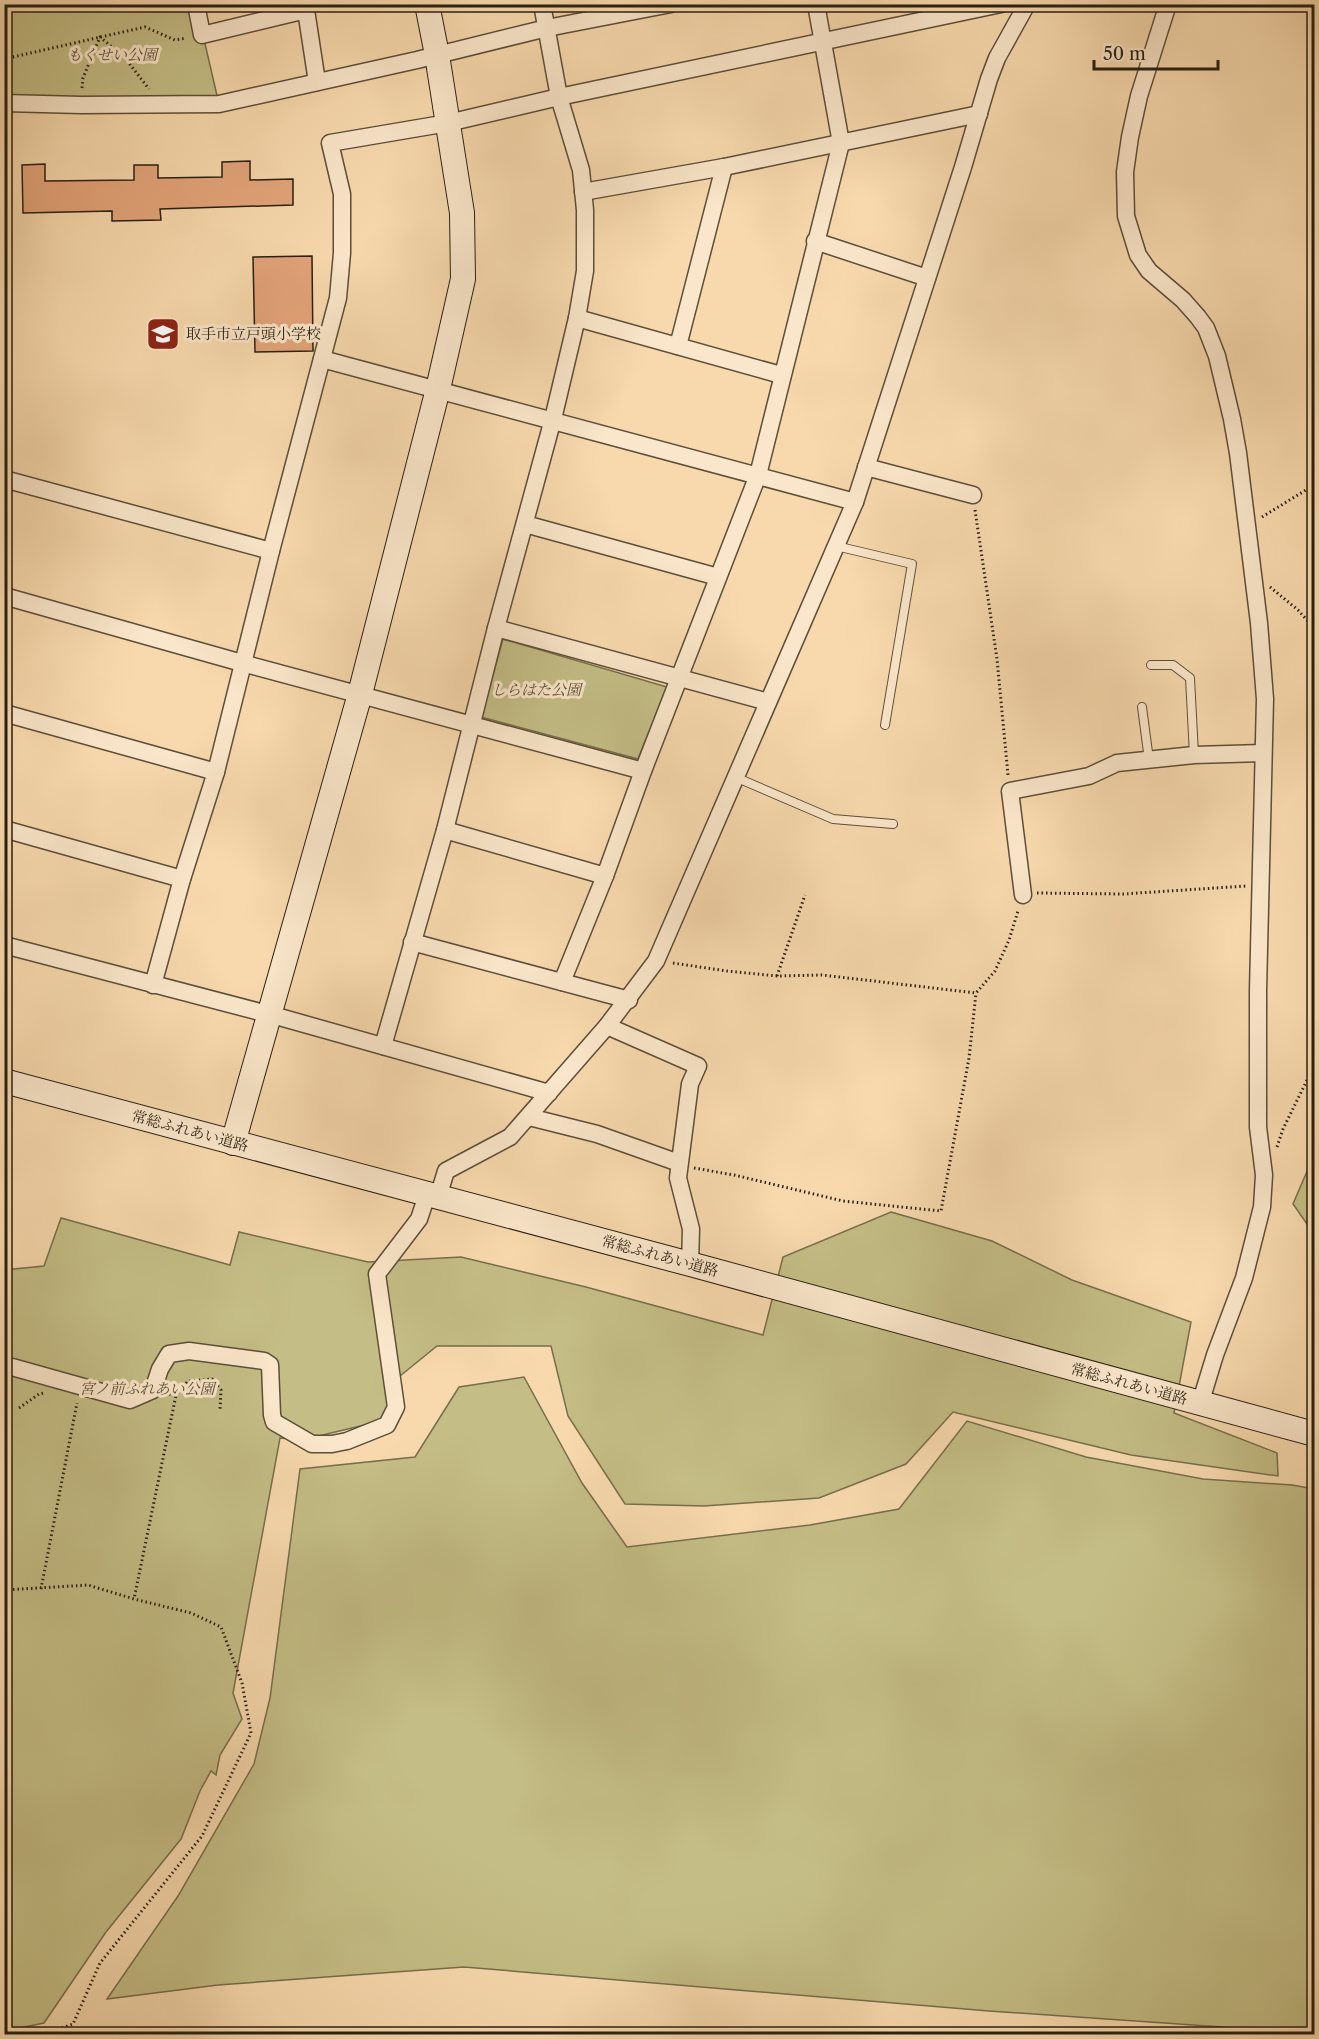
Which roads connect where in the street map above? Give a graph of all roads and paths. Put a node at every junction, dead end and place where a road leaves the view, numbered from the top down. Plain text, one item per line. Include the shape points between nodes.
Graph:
1 (196, 4) edge
2 (427, 4) edge
3 (542, 4) edge
4 (671, 4) edge
5 (816, 4) edge
6 (1001, 4) edge
7 (1027, 4) edge
8 (1168, 4) edge
9 (305, 7) edge
10 (547, 28) junction
11 (202, 35) junction
12 (100, 37) junction
13 (822, 41) junction
14 (437, 55) junction
15 (4, 58) edge
16 (317, 82) junction
17 (559, 97) junction
18 (4, 102) edge
19 (81, 105) junction
20 (161, 105) junction
21 (979, 114) junction
22 (448, 123) junction
23 (840, 143) junction
24 (724, 167) junction
25 (584, 192) junction
26 (814, 241) junction
27 (927, 278) junction
28 (577, 318) junction
29 (678, 346) junction
30 (322, 359) junction
31 (781, 375) junction
32 (438, 389) junction
33 (553, 419) junction
34 (866, 467) junction
35 (758, 475) junction
36 (4, 479) edge
37 (1314, 485) edge
38 (973, 495) joint
39 (855, 502) junction
40 (1246, 520) junction
41 (525, 524) junction
42 (836, 546) junction
43 (271, 551) junction
44 (1252, 576) junction
45 (718, 578) junction
46 (4, 596) edge
47 (496, 628) junction
48 (1314, 628) edge
49 (242, 663) junction
50 (1151, 665) dead end
51 (679, 677) junction
52 (360, 694) junction
53 (768, 702) junction
54 (1143, 707) dead end
55 (4, 713) edge
56 (471, 725) junction
57 (885, 725) dead end
58 (1263, 753) junction
59 (1194, 755) junction
60 (1149, 760) junction
61 (643, 771) junction
62 (216, 772) junction
63 (735, 777) junction
64 (1010, 791) junction
65 (893, 824) dead end
66 (4, 829) edge
67 (445, 830) junction
68 (605, 876) junction
69 (182, 879) junction
70 (1259, 885) junction
71 (806, 895) dead end
72 (1023, 895) junction
73 (412, 942) junction
74 (4, 945) edge
75 (656, 962) junction
76 (777, 976) junction
77 (562, 982) junction
78 (153, 984) junction
79 (976, 993) junction
80 (629, 999) junction
81 (268, 1015) junction
82 (606, 1026) junction
83 (383, 1046) junction
84 (1314, 1066) edge
85 (4, 1081) edge
86 (549, 1093) junction
87 (529, 1117) junction
88 (233, 1143) junction
89 (1277, 1148) dead end
90 (679, 1163) junction
91 (432, 1196) junction
92 (690, 1264) junction
93 (4, 1367) edge
94 (80, 1387) junction
95 (153, 1390) junction
96 (49, 1392) dead end
97 (176, 1395) junction
98 (1200, 1404) junction
99 (19, 1408) dead end
100 (220, 1410) dead end
101 (1314, 1434) edge
102 (41, 1589) junction
103 (4, 1590) edge
104 (134, 1599) junction
105 (45, 2034) edge

1 - 11 street
2 - 14 street
3 - 10 street
4 - 10 street
5 - 13 street
6 - 13 street
7 - 21 street via 998,58
8 - 40 street via 1130,137 1125,172 1126,216 1138,255 1149,272 1183,300 1206,328 1232,419
9 - 11 street
9 - 16 street
10 - 14 street
10 - 17 street
11 - 12 path via 175,40 145,27
12 - 15 path
12 - 19 path via 83,78
12 - 20 path via 124,58
13 - 17 street
13 - 23 street
14 - 16 street
14 - 22 street
16 - 20 street via 219,104
17 - 22 street
17 - 25 street
18 - 19 street
19 - 20 street
21 - 23 street
21 - 27 street
22 - 30 street via 330,143 342,194 342,253 338,298
22 - 32 street via 462,213 463,279
23 - 24 street
23 - 26 street
24 - 25 street
24 - 29 street
25 - 28 street via 585,271
26 - 27 street
26 - 31 street
27 - 34 street
28 - 29 street
28 - 33 street
29 - 31 street
30 - 32 street
30 - 43 street
31 - 35 street
32 - 33 street
32 - 52 street
33 - 35 street
33 - 41 street
34 - 38 street
34 - 39 street
35 - 39 street
35 - 45 street
36 - 43 street
37 - 40 path via 1259,519
38 - 64 path via 997,658
39 - 42 street
40 - 44 street
41 - 45 street
41 - 47 street
42 - 53 street
42 - 57 lane via 912,564
43 - 49 street
44 - 48 path via 1272,588
44 - 58 street via 1265,699
45 - 51 street
46 - 49 street
47 - 51 street
47 - 56 street
49 - 52 street
49 - 62 street
50 - 59 lane via 1173,665 1190,678
51 - 53 street
51 - 61 street
52 - 56 street
52 - 81 street
53 - 63 street
54 - 60 lane
55 - 62 street
56 - 61 street
56 - 67 street
58 - 59 street
58 - 70 street
59 - 60 street
60 - 64 street via 1117,763 1089,776
61 - 68 street
62 - 69 street
63 - 65 lane via 834,819
63 - 75 street
64 - 72 street
66 - 69 street
67 - 68 street
67 - 73 street
68 - 77 street
69 - 78 street
70 - 72 path via 1123,894
70 - 98 street via 1258,1127 1264,1175 1262,1207 1244,1278
71 - 76 path
72 - 79 path via 995,971
73 - 77 street
73 - 83 street
74 - 78 street
75 - 76 path
75 - 80 street
76 - 79 path via 822,975
77 - 80 street
78 - 81 street
79 - 90 path via 969,1058 941,1211 843,1201
80 - 82 street
81 - 83 street
81 - 88 street
82 - 86 street
82 - 90 street via 698,1066 690,1084
83 - 86 street
84 - 89 path
85 - 88 street, 常総ふれあい道路
86 - 87 street
87 - 90 street via 597,1134
87 - 91 street via 510,1137 446,1171
88 - 91 street, 常総ふれあい道路
90 - 92 street via 678,1178 691,1229
91 - 92 street, 常総ふれあい道路
91 - 95 street via 377,1274 396,1407 387,1425 332,1444 312,1444 296,1436 274,1422 270,1365 264,1361 176,1352 169,1354
92 - 98 street, 常総ふれあい道路
93 - 94 street
94 - 95 street via 130,1400
94 - 102 path
95 - 97 path
96 - 99 path
97 - 100 path via 188,1381 212,1379 221,1390
97 - 104 path
98 - 101 street, 常総ふれあい道路
102 - 103 path
102 - 104 path via 88,1585
104 - 105 path via 191,1613 221,1627 242,1683 251,1733 202,1836 100,1963 74,2024

